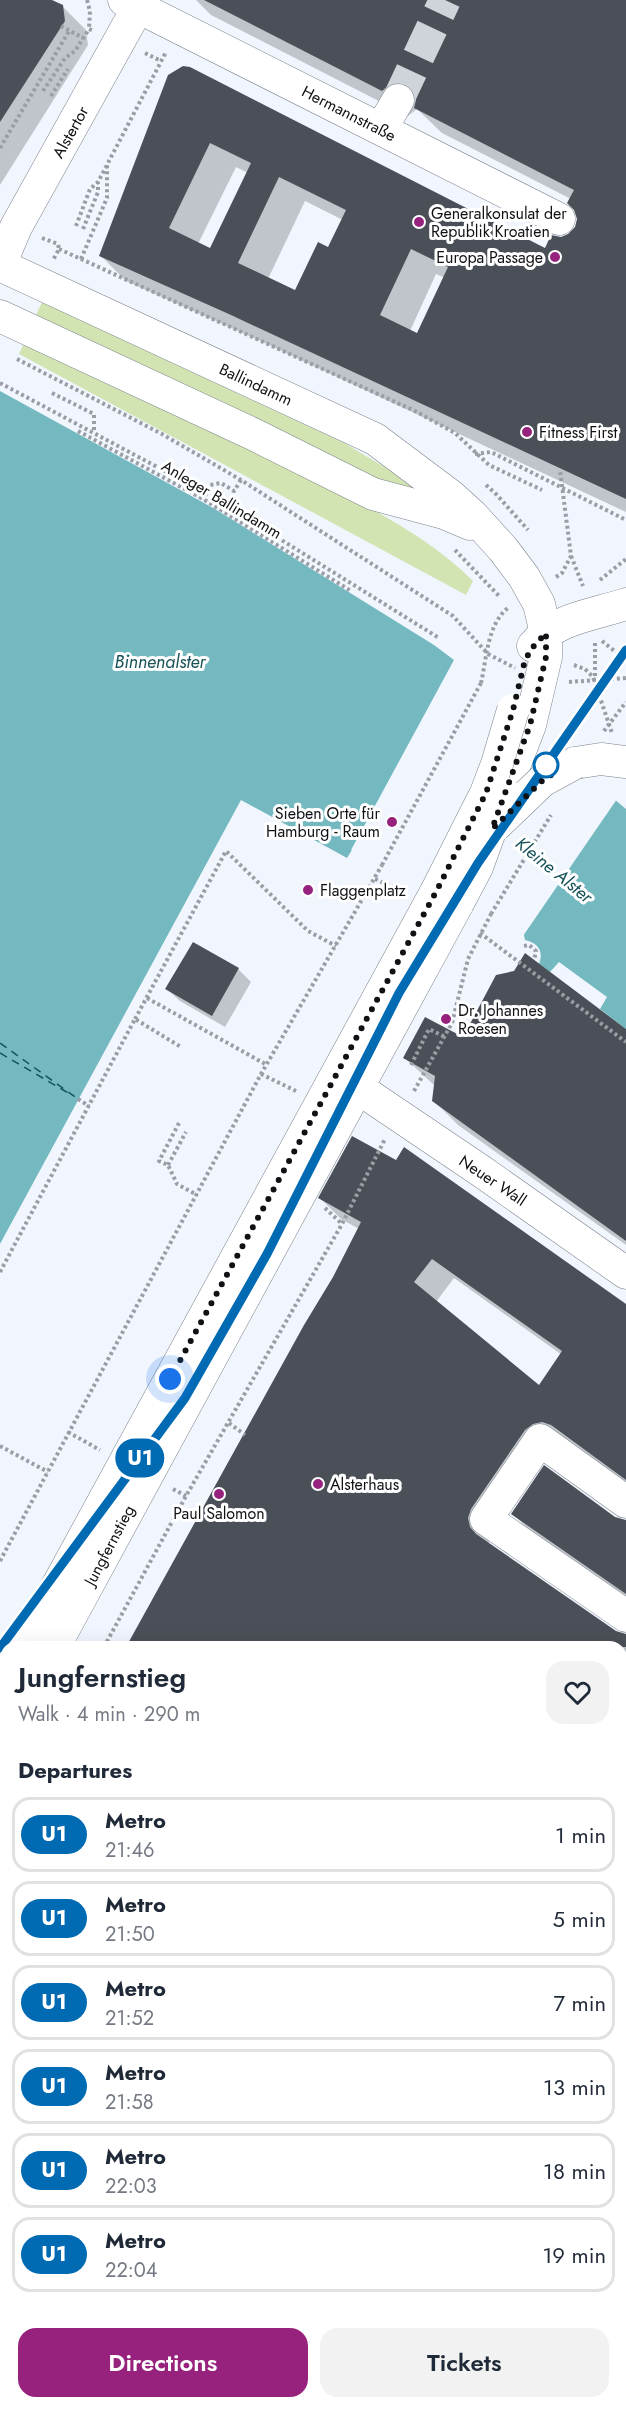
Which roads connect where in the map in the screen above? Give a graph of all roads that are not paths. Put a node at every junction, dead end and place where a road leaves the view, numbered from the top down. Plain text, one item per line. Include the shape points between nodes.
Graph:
1 (135, 2) edge
2 (398, 100) tunnel mouth
3 (381, 129) junction
4 (559, 219) dead end
5 (0, 265) edge
6 (0, 316) edge
7 (491, 536) junction
8 (626, 604) edge
9 (538, 644) junction
10 (521, 718) junction
11 (626, 762) edge
12 (492, 829) junction
13 (456, 908) junction
14 (358, 1088) junction
15 (626, 1273) edge
16 (626, 1502) edge
17 (47, 1605) junction
18 (626, 1616) edge
19 (27, 1641) edge
20 (60, 1641) edge
21 (64, 1641) edge

1 - 3 street, Hermannstraße
1 - 5 street, Alstertor via 16,227
2 - 3 street
3 - 4 street, Hermannstraße
5 - 7 street, Ballindamm via 375,439 451,496
6 - 7 street, Ballindamm via 373,494 444,513
7 - 9 street, Ballindamm via 514,562 539,604
8 - 9 street
9 - 10 street, Jungfernstieg via 522,669
10 - 12 street, Jungfernstieg, bridge
10 - 13 street, Jungfernstieg, bridge via 486,793
11 - 12 street, bridge via 601,759 575,763 542,781
12 - 13 street, Jungfernstieg, bridge
13 - 14 street, Jungfernstieg
13 - 17 street, Jungfernstieg
14 - 15 street, Neuer Wall
14 - 21 street, Jungfernstieg
16 - 18 street via 540,1440 524,1446 486,1519
17 - 19 street, Jungfernstieg
17 - 20 street via 52,1628

